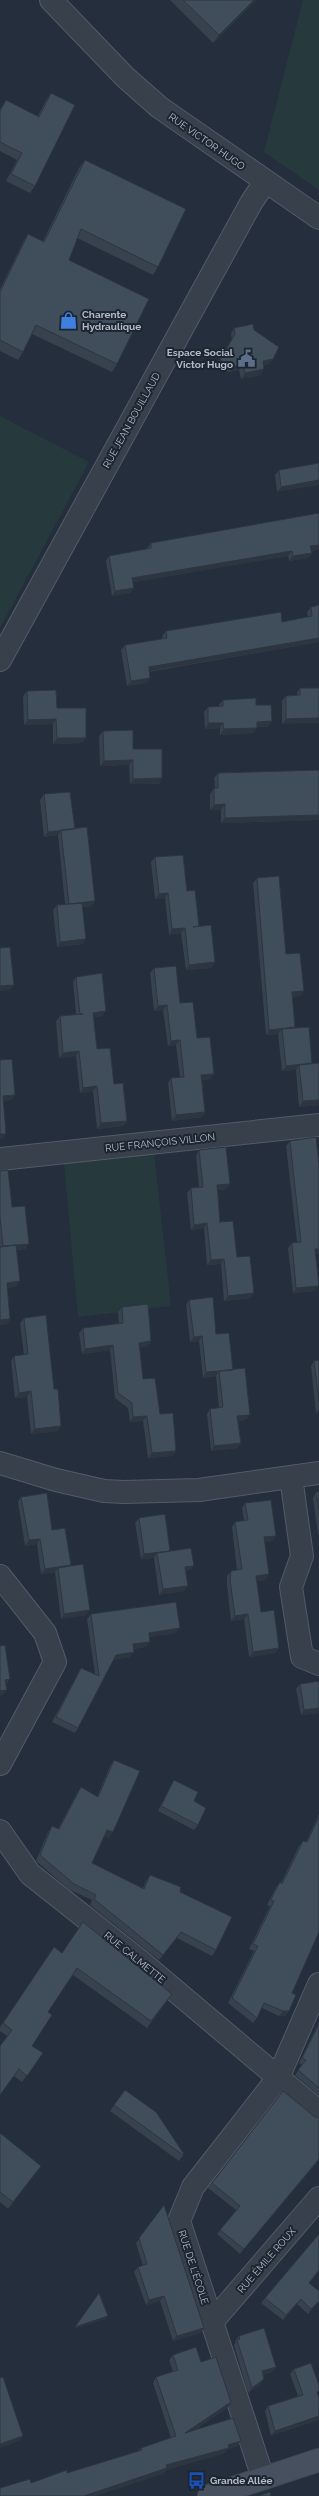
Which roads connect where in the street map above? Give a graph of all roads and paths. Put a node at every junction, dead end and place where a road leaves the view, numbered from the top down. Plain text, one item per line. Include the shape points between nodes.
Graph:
1 (51, 0) edge
2 (70, 0) edge
3 (104, 52) junction
4 (265, 182) junction
5 (319, 218) edge
6 (0, 660) edge
7 (319, 1125) edge
8 (0, 1159) edge
9 (0, 1463) edge
10 (319, 1473) edge
11 (291, 1477) junction
12 (0, 1576) edge
13 (319, 1664) edge
14 (0, 1764) edge
15 (0, 1830) edge
16 (319, 1984) edge
17 (278, 2078) junction
18 (319, 2112) edge
19 (319, 2198) edge
20 (212, 2322) junction
21 (319, 2460) edge
22 (263, 2478) junction
23 (210, 2496) edge

1 - 3 street, RUE VICTOR HUGO
2 - 3 street, RUE VICTOR HUGO
3 - 4 street, RUE VICTOR HUGO via 125,77 159,107
4 - 5 street, RUE VICTOR HUGO
4 - 6 street, RUE JEAN BOUILLAUD via 251,203
7 - 8 street, RUE FRANÇOIS VILLON
9 - 11 street via 56,1480 118,1491 199,1490
10 - 11 street
11 - 13 street via 302,1556 291,1587 297,1635 302,1657
12 - 14 street via 45,1634 55,1662
15 - 17 street, RUE CALMETTE via 30,1874 140,1961
16 - 17 street, RUE DE L'ÉCOLE
17 - 18 street, RUE CALMETTE
17 - 20 street, RUE DE L'ÉCOLE via 193,2186 179,2221
19 - 20 street, RUE ÉMILE ROUX
20 - 22 street, RUE DE L'ÉCOLE
21 - 22 main road
22 - 23 main road

